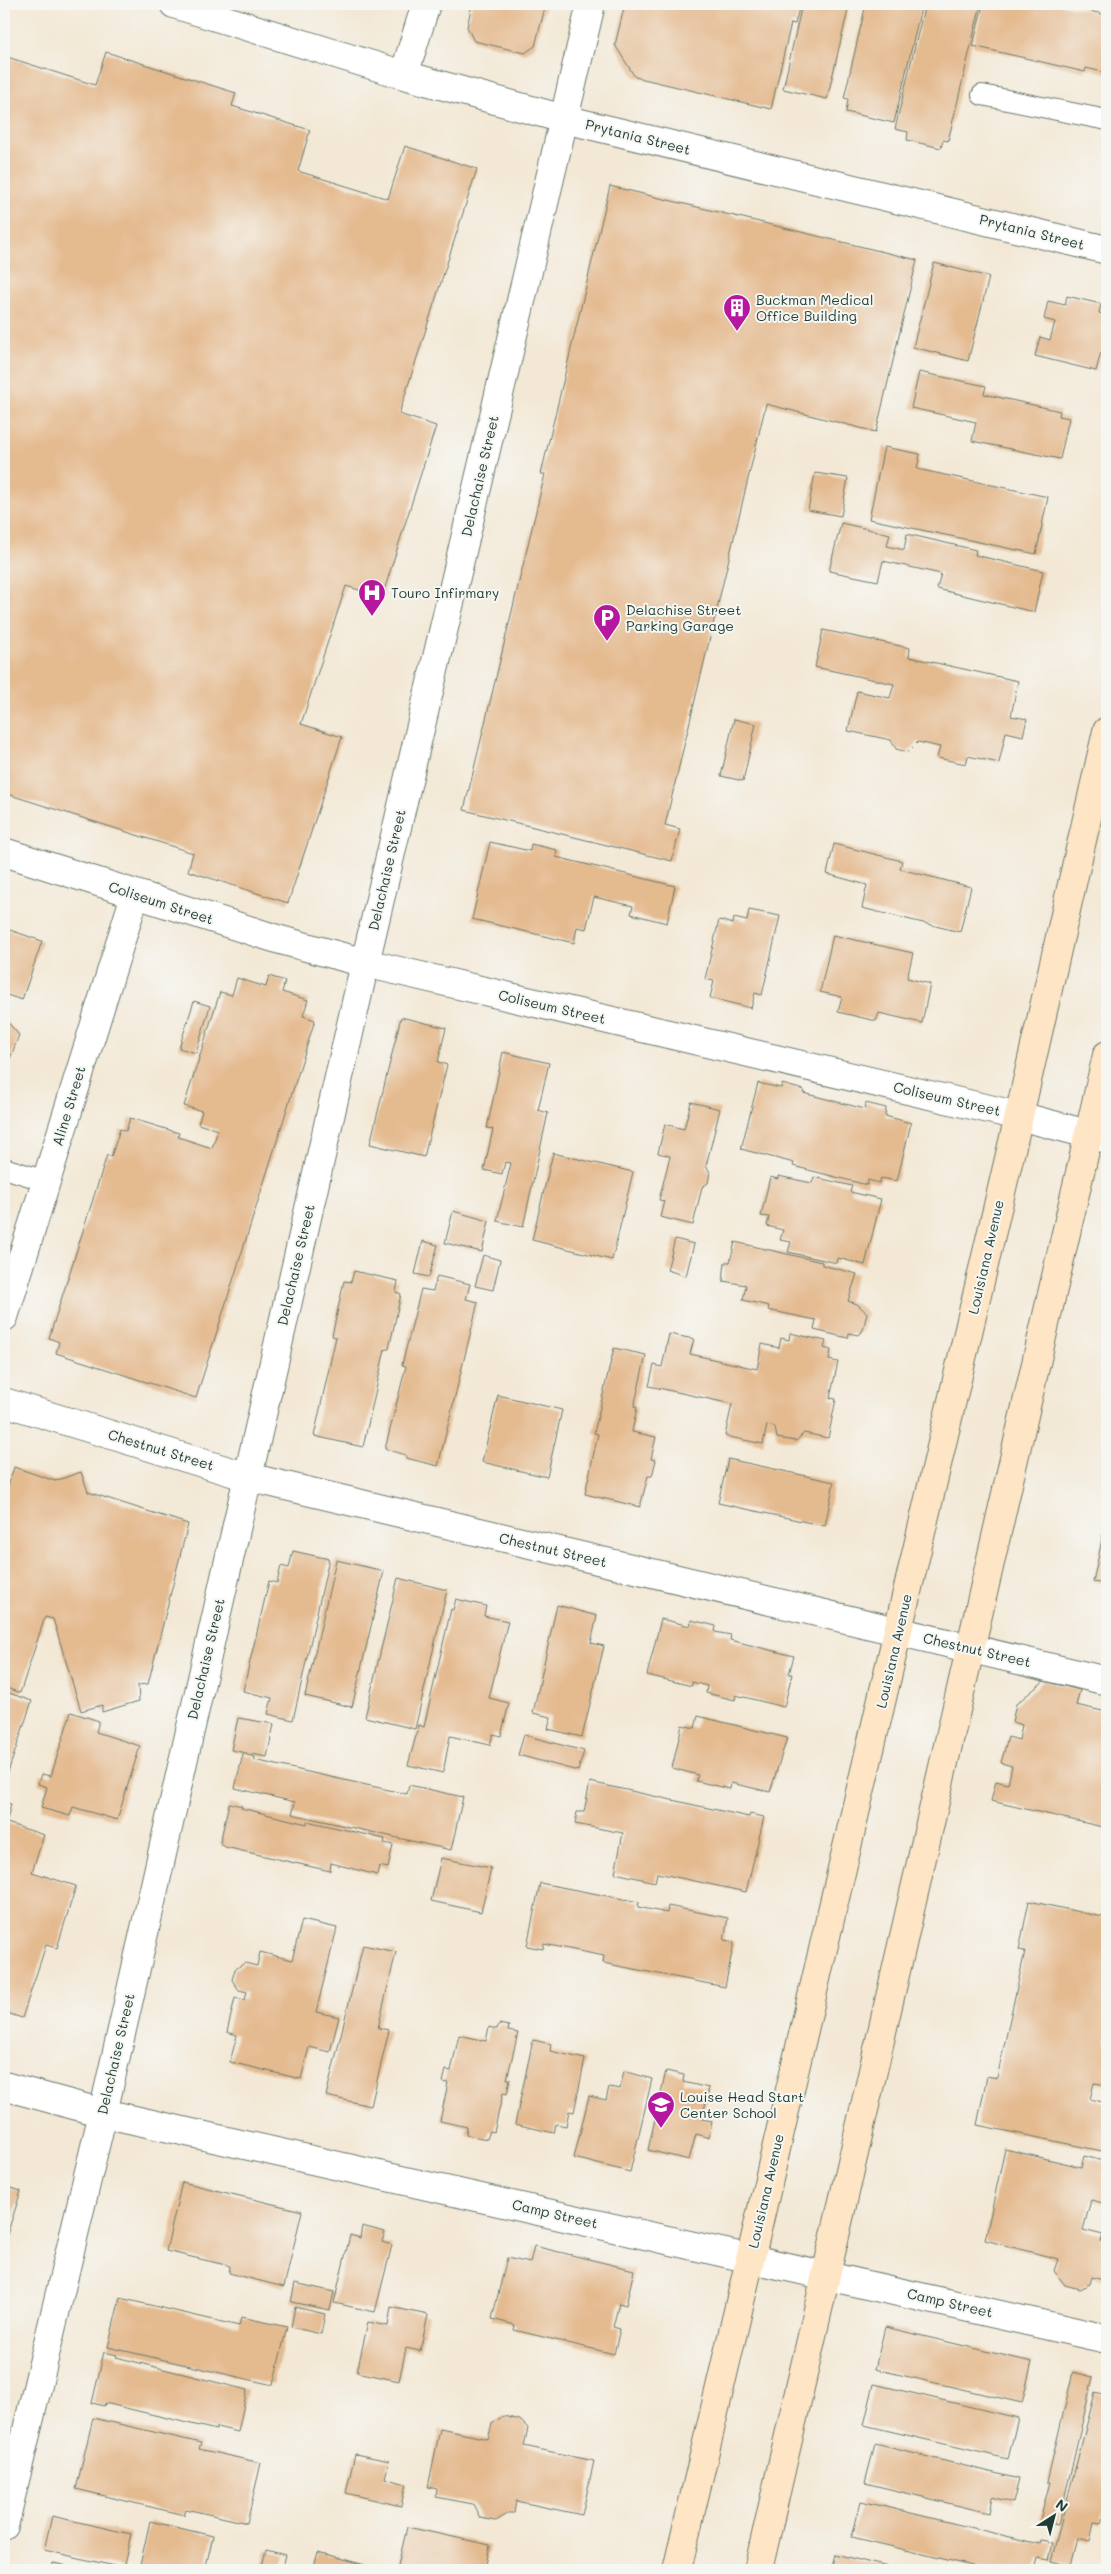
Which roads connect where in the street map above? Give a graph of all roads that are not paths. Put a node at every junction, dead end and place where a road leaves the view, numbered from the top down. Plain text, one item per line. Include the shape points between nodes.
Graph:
1 (174, 4) edge
2 (426, 4) edge
3 (591, 4) edge
4 (404, 75) junction
5 (982, 96) dead end
6 (564, 119) junction
7 (1107, 120) edge
8 (1107, 250) edge
9 (1107, 731) edge
10 (4, 852) edge
11 (135, 895) junction
12 (365, 963) junction
13 (1107, 1055) edge
14 (1019, 1116) junction
15 (1098, 1137) edge
16 (4, 1168) edge
17 (46, 1181) junction
18 (4, 1317) edge
19 (4, 1402) edge
20 (248, 1477) junction
21 (898, 1632) junction
22 (969, 1648) junction
23 (1107, 1681) edge
24 (4, 2086) edge
25 (103, 2113) junction
26 (750, 2258) junction
27 (826, 2276) junction
28 (1107, 2339) edge
29 (4, 2526) edge
30 (677, 2570) edge
31 (758, 2570) edge

1 - 4 street, Prytania Street
2 - 4 street
3 - 6 street, Delachaise Street
4 - 6 street, Prytania Street
5 - 7 lane
6 - 8 street, Prytania Street
6 - 12 street, Delachaise Street
9 - 14 street, Louisiana Avenue
10 - 11 street, Coliseum Street
11 - 12 street, Coliseum Street
11 - 17 street, Aline Street
12 - 14 street, Coliseum Street
12 - 20 street, Delachaise Street
13 - 15 street
14 - 15 street, Coliseum Street
14 - 21 street, Louisiana Avenue
15 - 22 street
16 - 17 lane
17 - 18 street, Aline Street
19 - 20 street, Chestnut Street
20 - 21 street, Chestnut Street
20 - 25 street, Delachaise Street
21 - 22 street, Chestnut Street
21 - 26 street, Louisiana Avenue
22 - 23 street, Chestnut Street
22 - 27 street
24 - 25 street, Camp Street
25 - 26 street, Camp Street
25 - 29 street, Delachaise Street
26 - 27 street, Camp Street
26 - 30 street, Louisiana Avenue
27 - 28 street, Camp Street
27 - 31 street

